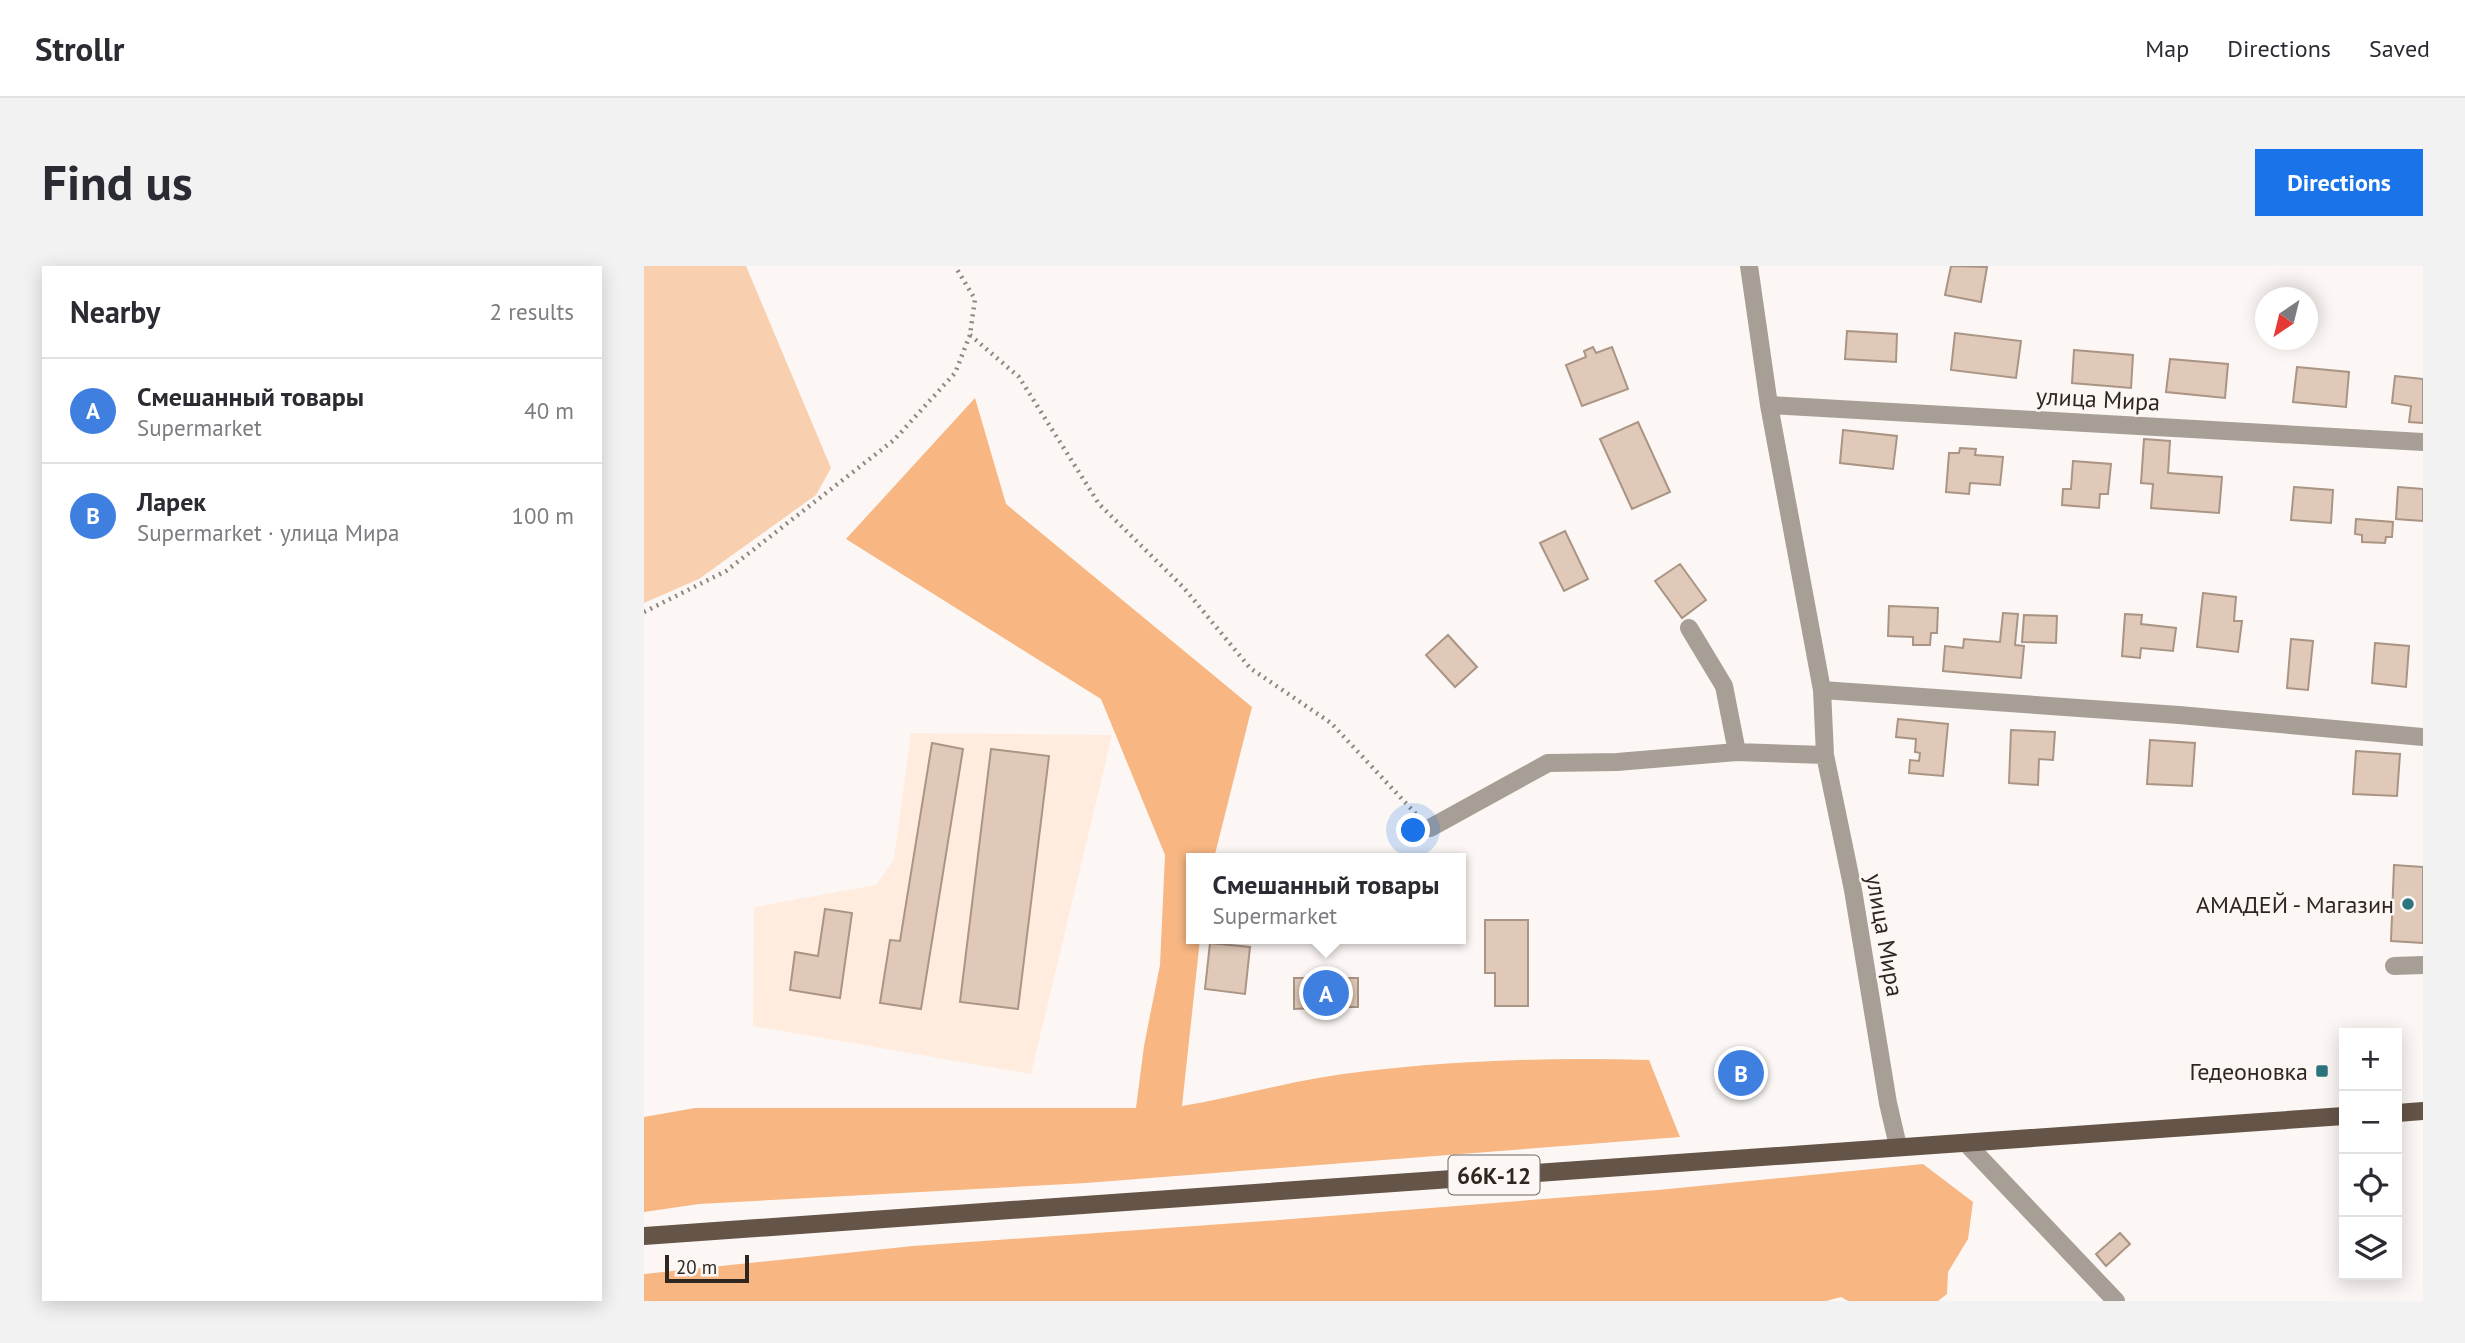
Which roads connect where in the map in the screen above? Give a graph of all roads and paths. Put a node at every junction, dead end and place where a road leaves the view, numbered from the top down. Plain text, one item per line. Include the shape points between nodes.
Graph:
1 (955, 266) edge
2 (1749, 266) edge
3 (970, 335) junction
4 (1769, 405) junction
5 (2423, 442) edge
6 (644, 612) edge
7 (1689, 628) dead end
8 (1822, 690) junction
9 (2423, 737) edge
10 (1737, 752) junction
11 (1825, 755) junction
12 (1430, 828) joint
13 (2423, 965) edge
14 (2394, 966) dead end
15 (2423, 1111) edge
16 (2402, 1113) edge
17 (2339, 1116) edge
18 (1966, 1143) junction
19 (1898, 1146) junction
20 (644, 1236) edge
21 (2116, 1301) edge

1 - 3 path via 975,299
2 - 4 street, улица Мира
3 - 6 path via 956,373 894,440 726,571
3 - 12 path via 1019,377 1099,504 1184,588 1250,667 1331,723
4 - 5 street, улица Мира
4 - 8 street, улица Мира
7 - 10 street via 1724,686
8 - 9 street
8 - 11 street, улица Мира
10 - 11 street
10 - 12 street via 1548,763
11 - 19 street, улица Мира
13 - 14 street
15 - 16 main road
17 - 18 main road, 66К-12
18 - 19 main road, 66К-12
18 - 21 street
19 - 20 main road, 66К-12

